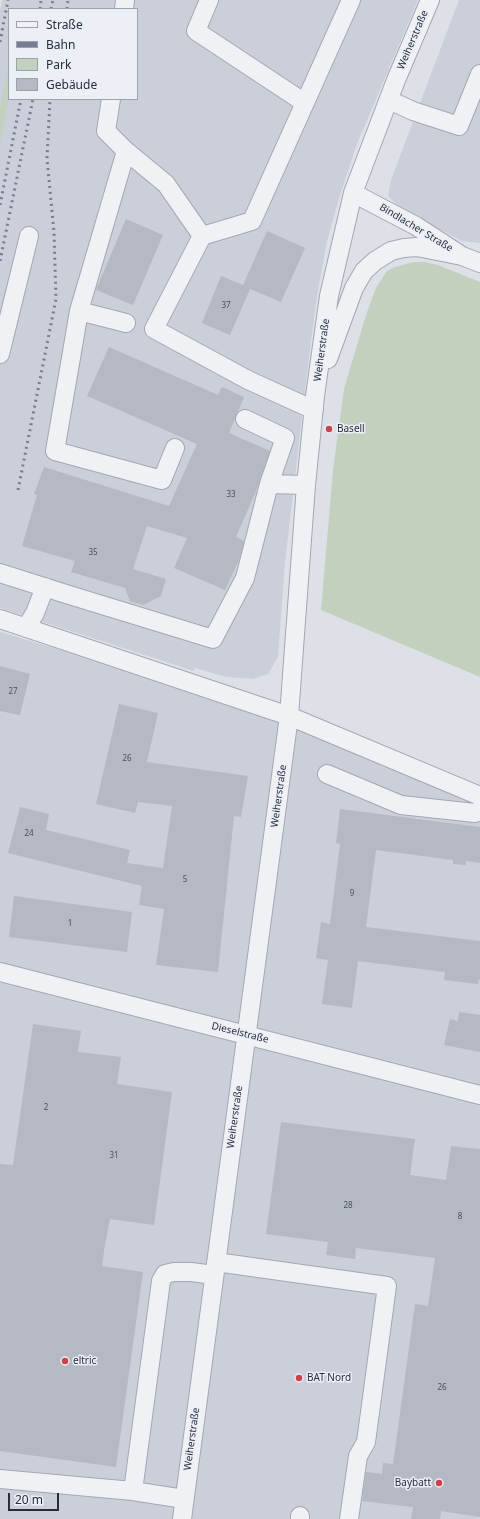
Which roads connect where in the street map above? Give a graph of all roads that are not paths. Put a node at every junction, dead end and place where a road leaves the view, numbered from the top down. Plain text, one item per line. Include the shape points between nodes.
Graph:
1 (209, 0) edge
2 (351, 0) edge
3 (430, 0) edge
4 (480, 74) edge
5 (476, 98) edge
6 (111, 100) edge
7 (389, 100) junction
8 (305, 103) junction
9 (126, 151) junction
10 (353, 193) junction
11 (29, 236) dead end
12 (202, 236) junction
13 (462, 256) junction
14 (480, 263) edge
15 (79, 311) junction
16 (126, 323) dead end
17 (0, 354) edge
18 (314, 403) junction
19 (245, 419) dead end
20 (175, 448) dead end
21 (269, 484) junction
22 (306, 486) junction
23 (0, 573) edge
24 (44, 587) junction
25 (0, 620) edge
26 (26, 628) junction
27 (289, 716) junction
28 (327, 774) dead end
29 (480, 796) edge
30 (480, 810) edge
31 (0, 972) edge
32 (246, 1034) junction
33 (480, 1095) edge
34 (215, 1269) junction
35 (0, 1479) edge
36 (133, 1491) junction
37 (184, 1499) junction
38 (182, 1519) edge
39 (350, 1519) edge

1 - 8 street via 196,31
2 - 8 street
3 - 7 street, Weiherstraße
4 - 5 street
5 - 7 street via 459,126
6 - 9 street via 106,131
7 - 10 street, Weiherstraße
8 - 12 street via 252,221
9 - 12 street via 166,184
9 - 15 street
10 - 13 street, Bindlacher Straße via 416,226
10 - 18 street, Weiherstraße via 329,296
11 - 17 street
12 - 18 street via 154,329 248,380
13 - 14 street, Bindlacher Straße
13 - 18 street via 417,247 404,248 391,251 364,271 354,288
15 - 16 street
15 - 20 street via 55,451 162,480
18 - 22 street, Weiherstraße
19 - 21 street via 285,438
21 - 22 street
21 - 24 street via 245,578 213,638
22 - 27 street, Weiherstraße
23 - 24 street
24 - 26 street via 35,613
25 - 26 street
26 - 27 street
27 - 29 street
27 - 32 street, Weiherstraße
28 - 30 street via 401,805 475,813
31 - 32 street, Dieselstraße
32 - 33 street, Dieselstraße
32 - 34 street, Weiherstraße
34 - 36 street via 174,1272 165,1274 161,1281
34 - 37 street, Weiherstraße
34 - 39 street via 388,1286 366,1442 358,1456
35 - 36 street
36 - 37 street
37 - 38 street, Weiherstraße

